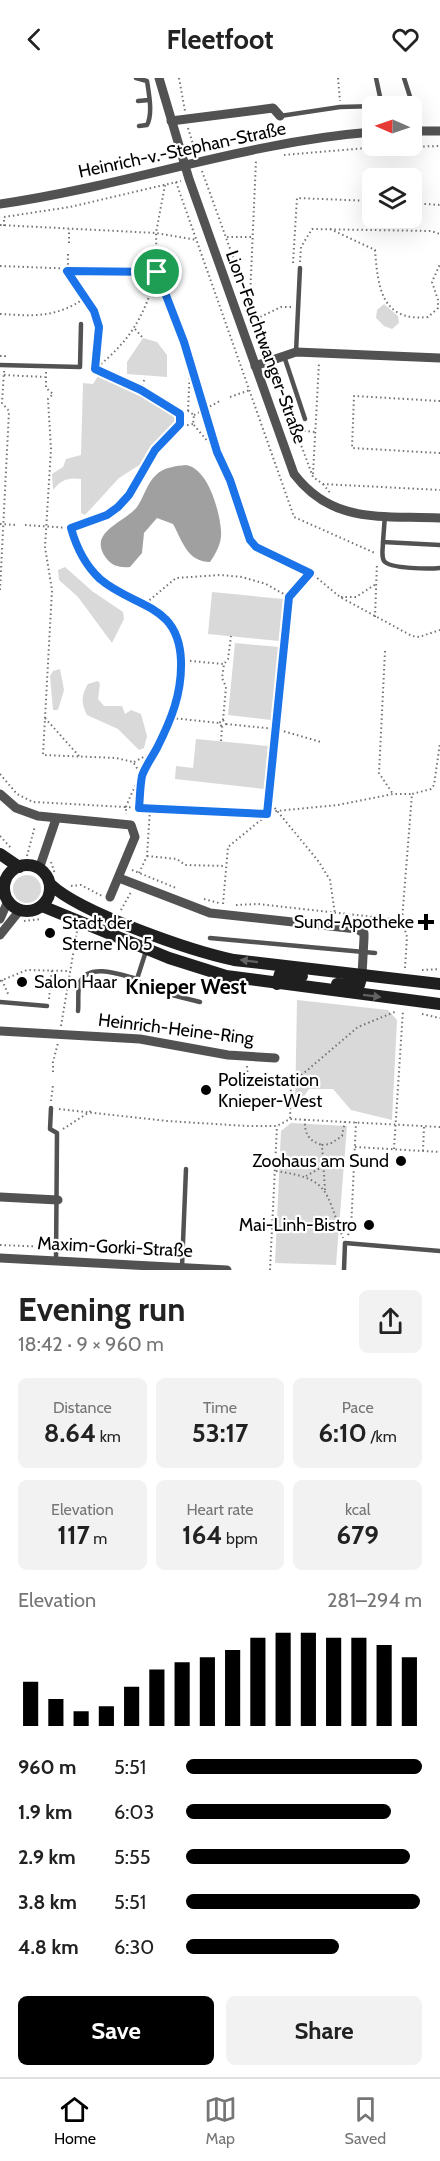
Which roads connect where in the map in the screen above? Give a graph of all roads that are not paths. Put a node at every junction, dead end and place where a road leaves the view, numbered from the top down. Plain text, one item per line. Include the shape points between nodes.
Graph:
1 (136, 78) edge
2 (376, 78) edge
3 (404, 78) edge
4 (160, 81) edge
5 (148, 88) junction
6 (380, 96) edge
7 (409, 96) edge
8 (149, 100) junction
9 (138, 101) dead end
10 (362, 106) edge
11 (280, 116) joint
12 (171, 121) junction
13 (139, 126) dead end
14 (422, 131) edge
15 (440, 131) edge
16 (362, 133) edge
17 (184, 166) junction
18 (0, 204) edge
19 (300, 268) road end
20 (81, 324) dead end
21 (296, 352) junction
22 (284, 356) junction
23 (440, 358) edge
24 (2, 365) edge
25 (255, 366) junction
26 (305, 419) dead end
27 (385, 515) junction
28 (440, 518) edge
29 (381, 543) junction
30 (440, 545) edge
31 (440, 568) edge
32 (0, 794) edge
33 (56, 819) junction
34 (0, 854) edge
35 (0, 866) edge
36 (18, 867) junction
37 (39, 868) junction
38 (7, 878) junction
39 (119, 878) junction
40 (50, 884) junction
41 (110, 897) dead end
42 (8, 901) junction
43 (42, 906) junction
44 (20, 910) junction
45 (0, 919) edge
46 (0, 935) edge
47 (210, 938) dead end
48 (147, 949) junction
49 (363, 952) junction
50 (375, 953) dead end
51 (348, 974) junction
52 (362, 975) junction
53 (137, 979) junction
54 (277, 984) junction
55 (440, 984) edge
56 (294, 986) junction
57 (0, 1002) edge
58 (200, 1002) dead end
59 (440, 1004) edge
60 (47, 1006) road end
61 (78, 1011) dead end
62 (0, 1031) edge
63 (275, 1058) dead end
64 (51, 1108) road end
65 (186, 1169) dead end
66 (0, 1197) edge
67 (58, 1200) junction
68 (440, 1251) edge
69 (0, 1258) edge
70 (56, 1265) edge
71 (182, 1268) junction
72 (228, 1270) edge
73 (344, 1270) edge

1 - 5 lane via 147,81
2 - 6 lane
3 - 7 lane
4 - 5 lane
4 - 12 street, Lion-Feuchtwanger-Straße
5 - 8 lane
8 - 9 lane
8 - 13 lane via 150,119 147,125
10 - 11 lane
11 - 12 street via 273,108
12 - 17 street, Lion-Feuchtwanger-Straße
14 - 15 street
16 - 17 street, Heinrich-v.-Stephan-Straße via 307,140 203,168
17 - 18 street, Heinrich-v.-Stephan-Straße
17 - 25 street, Lion-Feuchtwanger-Straße
19 - 21 lane
20 - 24 lane via 80,367
21 - 22 street
21 - 23 street
22 - 25 street
22 - 26 lane
25 - 27 street, Lion-Feuchtwanger-Straße via 294,474 303,486 327,506 345,512
27 - 28 street, Lion-Feuchtwanger-Straße
27 - 29 lane
29 - 30 lane
29 - 31 lane via 383,558 393,566
32 - 33 street via 16,808
33 - 37 street
33 - 39 street via 131,825 135,837
34 - 36 main road
35 - 38 main road
36 - 37 main road
36 - 38 main road
37 - 40 main road
38 - 42 main road via 4,890
39 - 41 street
39 - 49 street via 210,913 357,928 364,933
40 - 43 main road
51 -> 40 main road via 234,960 201,952 92,908
42 - 44 main road
42 - 45 street
43 - 44 main road via 32,911
43 - 48 main road
44 - 46 street
47 - 49 lane
48 - 53 lane
48 - 54 main road via 218,974
49 - 50 lane
49 - 52 street
51 - 52 main road
51 - 54 main road via 280,974
52 - 55 main road
52 - 56 main road via 359,985
53 - 58 lane via 144,987
53 - 61 lane via 116,972 93,971 80,983
54 - 56 main road
56 -> 59 main road
57 - 60 lane
62 - 63 street, Heinrich-Heine-Ring via 140,1039
64 - 67 lane via 50,1129 57,1133
65 - 71 lane
66 - 67 street
67 - 70 lane
68 - 73 lane via 345,1243
69 - 70 street, Maxim-Gorki-Straße
70 - 71 street, Maxim-Gorki-Straße
71 - 72 street, Maxim-Gorki-Straße

